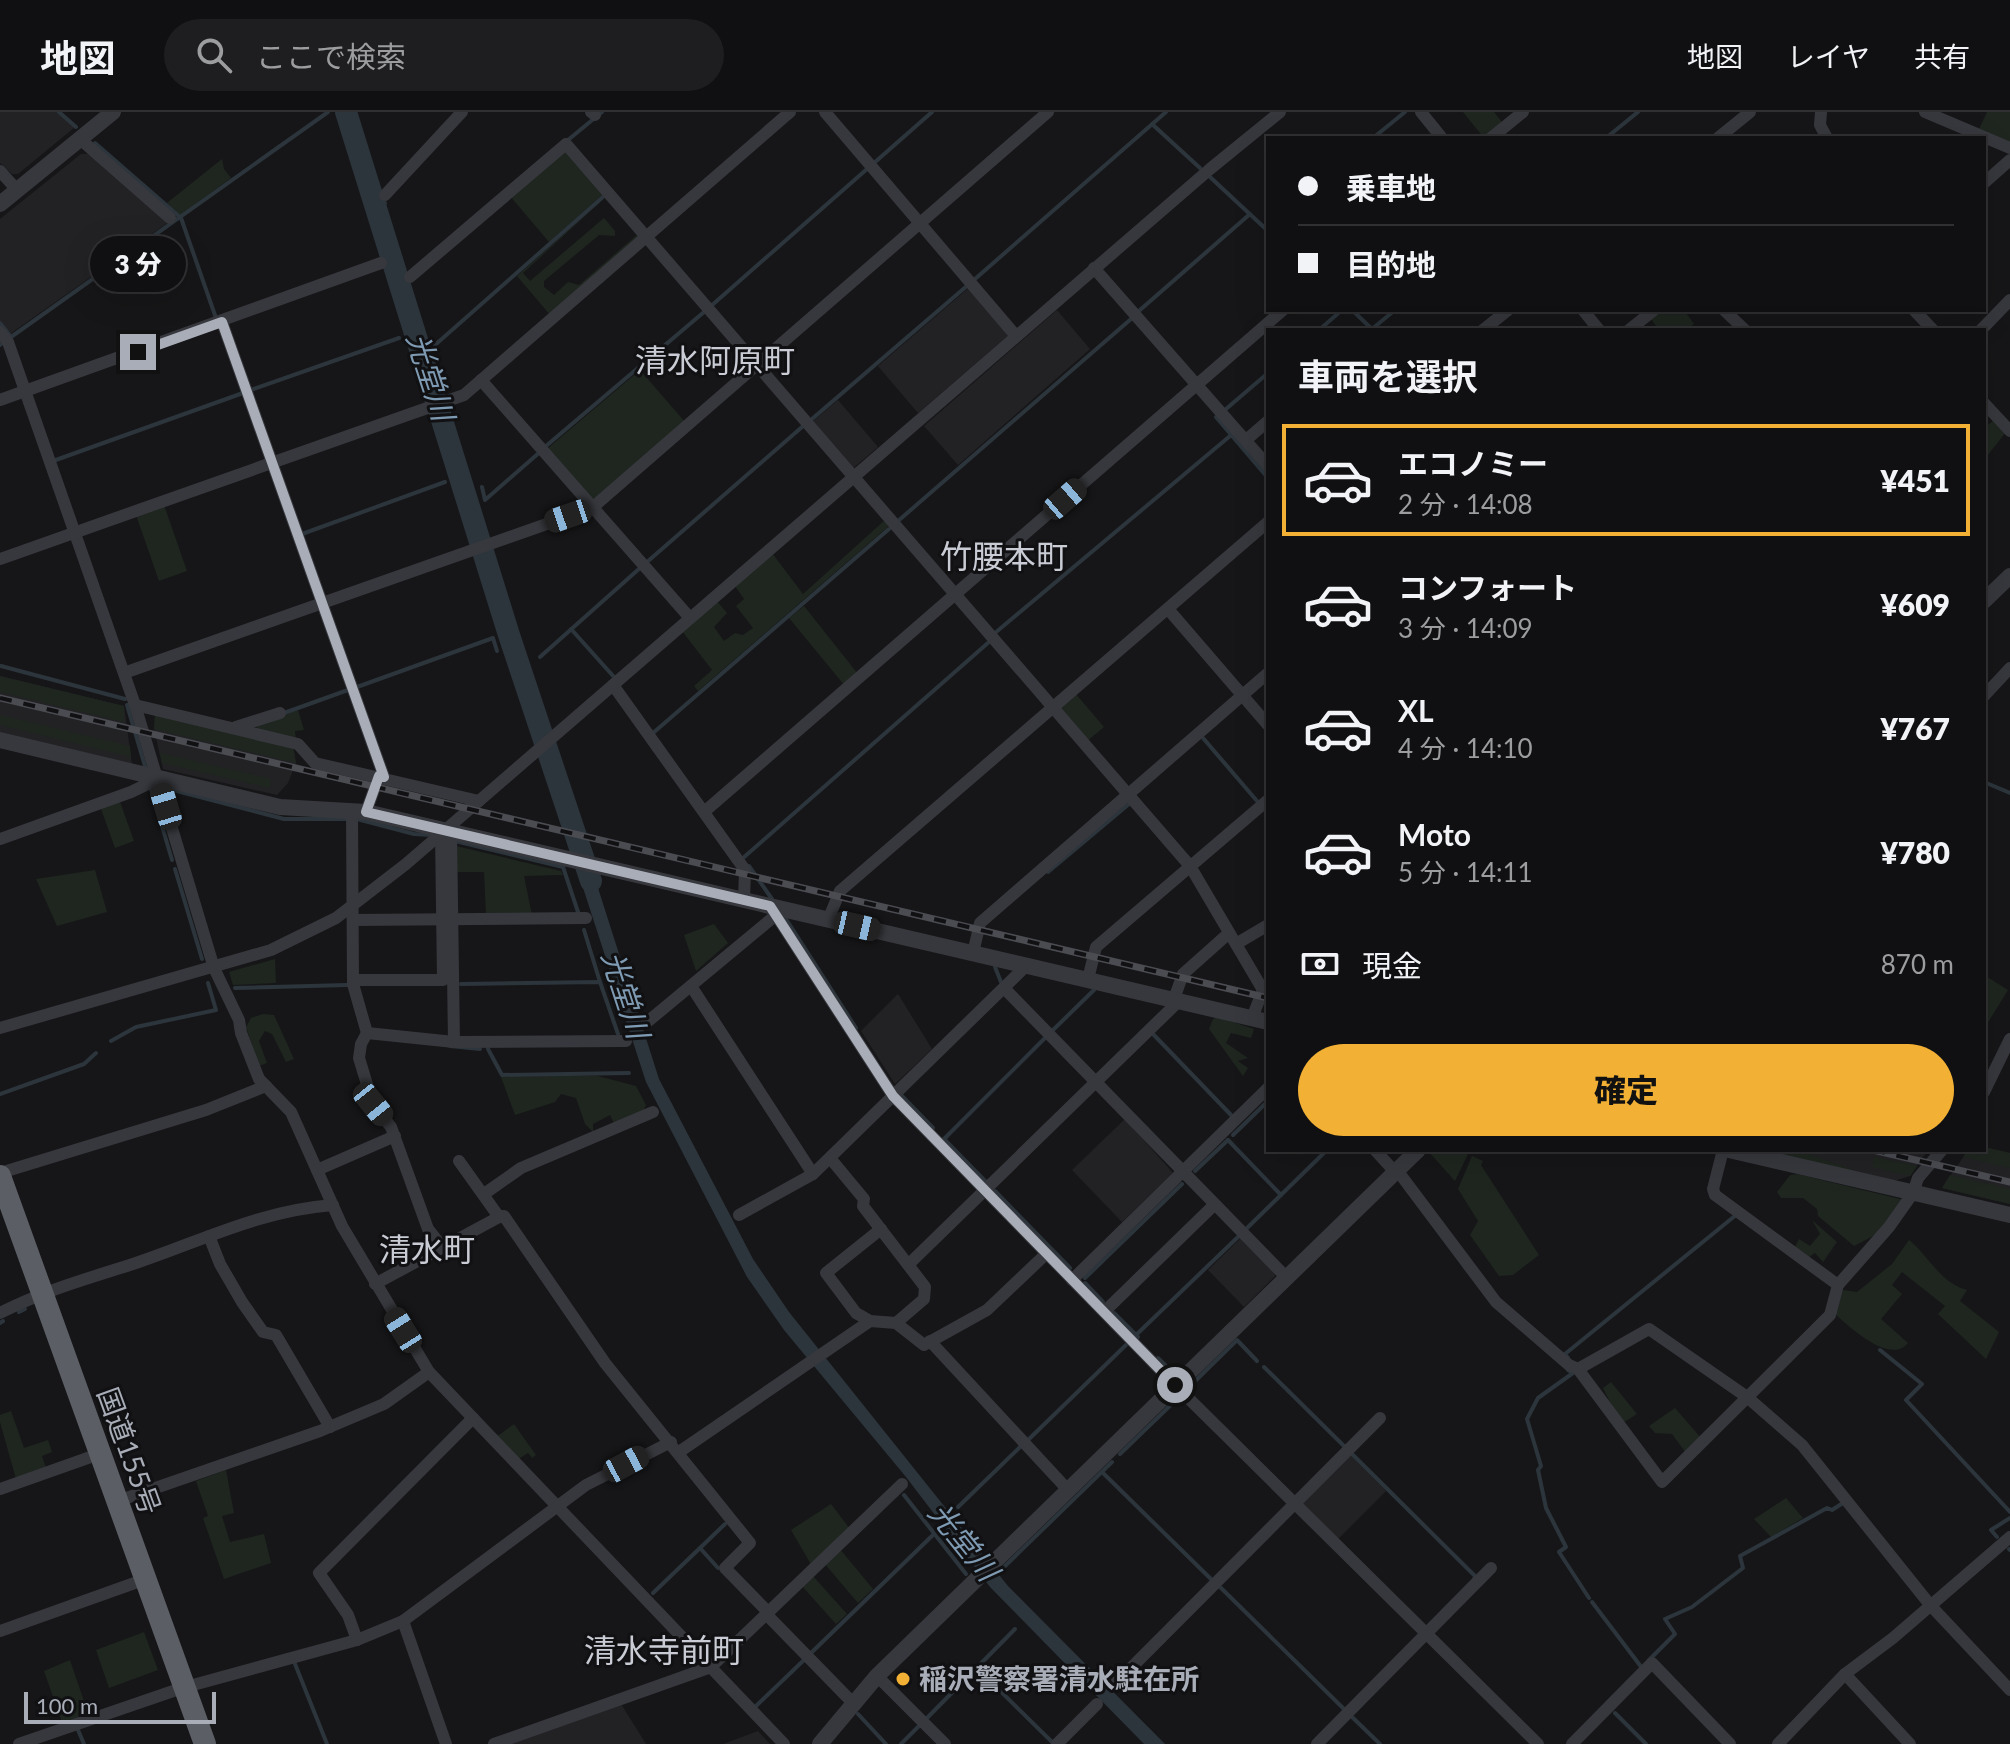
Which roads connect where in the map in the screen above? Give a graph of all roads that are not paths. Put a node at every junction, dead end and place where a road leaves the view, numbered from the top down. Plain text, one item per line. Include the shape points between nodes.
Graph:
1 (113, 112) edge
2 (462, 112) edge
3 (790, 112) edge
4 (825, 112) edge
5 (1048, 112) edge
6 (1280, 112) edge
7 (1421, 112) edge
8 (1523, 112) edge
9 (1750, 112) edge
10 (1821, 112) edge
11 (1925, 112) edge
12 (1440, 136) edge
13 (1493, 136) edge
14 (1720, 136) edge
15 (1826, 136) edge
16 (1982, 136) edge
17 (1986, 138) edge
18 (80, 139) junction
19 (2010, 148) edge
20 (2010, 160) edge
21 (0, 171) edge
22 (1986, 181) edge
23 (17, 190) junction
24 (385, 195) dead end
25 (0, 204) edge
26 (170, 218) dead end
27 (920, 224) junction
28 (646, 237) junction
29 (381, 263) dead end
30 (1094, 268) junction
31 (410, 277) dead end
32 (2010, 300) edge
33 (1281, 312) edge
34 (1506, 312) edge
35 (1585, 312) edge
36 (1652, 312) edge
37 (1726, 312) edge
38 (1916, 312) edge
39 (222, 322) junction
40 (1486, 328) edge
41 (1597, 328) edge
42 (1632, 328) edge
43 (1743, 328) edge
44 (1931, 328) edge
45 (1983, 328) edge
46 (0, 332) edge
47 (1016, 336) junction
48 (756, 365) junction
49 (481, 380) junction
50 (1198, 385) junction
51 (25, 392) junction
52 (0, 400) edge
53 (1986, 405) edge
54 (1266, 423) edge
55 (2010, 431) edge
56 (1246, 440) junction
57 (272, 463) junction
58 (1266, 464) edge
59 (853, 477) junction
60 (592, 508) junction
61 (1266, 524) edge
62 (75, 533) junction
63 (0, 559) edge
64 (2010, 576) edge
65 (955, 595) junction
66 (1986, 596) edge
67 (321, 603) junction
68 (1168, 609) junction
69 (690, 618) junction
70 (2010, 668) edge
71 (124, 673) junction
72 (1266, 675) edge
73 (613, 685) junction
74 (1986, 694) edge
75 (1242, 695) junction
76 (135, 705) junction
77 (1052, 708) junction
78 (280, 713) dead end
79 (1266, 723) edge
80 (236, 727) junction
81 (0, 740) edge
82 (381, 777) junction
83 (158, 779) junction
84 (1128, 795) junction
85 (479, 801) junction
86 (1266, 802) edge
87 (359, 812) junction
88 (704, 812) junction
89 (446, 832) junction
90 (0, 839) edge
91 (1190, 866) junction
92 (744, 900) junction
93 (773, 910) junction
94 (352, 913) junction
95 (586, 918) dead end
96 (447, 919) junction
97 (828, 920) junction
98 (1266, 926) edge
99 (1232, 939) junction
100 (973, 953) junction
101 (1026, 966) junction
102 (214, 968) junction
103 (1088, 979) junction
104 (353, 980) junction
105 (691, 986) junction
106 (1004, 988) junction
107 (1177, 1000) junction
108 (1260, 1020) edge
109 (646, 1023) dead end
110 (0, 1028) edge
111 (367, 1033) junction
112 (2010, 1039) edge
113 (626, 1041) dead end
114 (454, 1042) junction
115 (1096, 1083) junction
116 (266, 1086) junction
117 (1986, 1088) edge
118 (1266, 1090) edge
119 (893, 1096) junction
120 (653, 1112) dead end
121 (395, 1136) junction
122 (1377, 1152) edge
123 (1416, 1152) edge
124 (1725, 1152) edge
125 (1735, 1152) edge
126 (1940, 1152) edge
127 (830, 1158) junction
128 (459, 1161) dead end
129 (317, 1170) junction
130 (1396, 1171) junction
131 (1182, 1173) junction
132 (0, 1174) edge
133 (813, 1174) junction
134 (986, 1191) junction
135 (1913, 1193) junction
136 (484, 1194) junction
137 (333, 1205) junction
138 (1214, 1205) junction
139 (739, 1215) dead end
140 (2010, 1215) edge
141 (499, 1217) junction
142 (881, 1229) junction
143 (209, 1236) junction
144 (443, 1248) junction
145 (1047, 1253) junction
146 (910, 1263) junction
147 (1287, 1278) junction
148 (1072, 1280) junction
149 (375, 1284) junction
150 (1838, 1285) junction
151 (41, 1292) junction
152 (1104, 1312) junction
153 (0, 1313) edge
154 (870, 1321) junction
155 (896, 1323) junction
156 (930, 1341) junction
157 (1578, 1369) junction
158 (429, 1372) junction
159 (1175, 1385) junction
160 (1747, 1397) junction
161 (473, 1418) junction
162 (1380, 1418) dead end
163 (330, 1427) junction
164 (675, 1447) junction
165 (99, 1454) junction
166 (902, 1484) dead end
167 (0, 1489) edge
168 (1068, 1490) junction
169 (115, 1502) junction
170 (1295, 1504) junction
171 (559, 1507) junction
172 (2010, 1537) edge
173 (1491, 1568) dead end
174 (143, 1580) junction
175 (1931, 1606) junction
176 (767, 1613) junction
177 (403, 1621) junction
178 (0, 1631) edge
179 (1426, 1634) junction
180 (357, 1640) junction
181 (711, 1667) junction
182 (1845, 1674) junction
183 (877, 1676) junction
184 (1113, 1686) dead end
185 (182, 1688) junction
186 (2010, 1690) edge
187 (852, 1702) junction
188 (1097, 1704) dead end
189 (1906, 1743) edge
190 (19, 1744) edge
191 (205, 1744) edge
192 (446, 1744) edge
193 (494, 1744) edge
194 (784, 1744) edge
195 (820, 1744) edge
196 (945, 1744) edge
197 (1057, 1744) edge
198 (1317, 1744) edge
199 (1538, 1744) edge
200 (1572, 1744) edge
201 (1730, 1744) edge
202 (1778, 1744) edge

1 - 18 street
2 - 24 street
3 - 28 street
4 - 27 street
5 - 27 street
6 - 30 street
7 - 12 street
8 - 13 street
9 - 14 street
10 - 15 street
11 - 16 street
17 - 19 street
18 - 23 street
18 - 26 street
20 - 22 street
21 - 23 street
23 - 25 street
27 - 47 street
27 - 48 street
28 - 31 street via 566,144
28 - 48 street
28 - 49 street
29 - 39 street
30 - 47 street
30 - 50 street
32 - 45 street
33 - 50 street
34 - 40 street
35 - 41 street
36 - 42 street
37 - 43 street
38 - 44 street
39 - 51 street
39 - 57 street
46 - 51 street
47 - 59 street
48 - 59 street
48 - 60 street
49 - 57 street via 464,395
49 - 60 street
50 - 56 street
50 - 65 street
51 - 52 street
51 - 62 street
53 - 55 street
54 - 56 street
56 - 58 street
57 - 62 street
57 - 67 street
59 - 65 street
59 - 69 street
60 - 67 street
60 - 69 street
61 - 68 street
62 - 63 street
62 - 71 street
64 - 66 street
65 - 77 street
65 - 88 street
67 - 71 street
67 - 82 street
68 - 75 street
68 - 77 street
69 - 73 street
70 - 74 street
71 - 76 street
72 - 75 street
73 - 85 street
73 - 88 street
75 - 79 street
75 - 84 street
76 - 80 street
76 - 83 street
77 - 84 street
77 - 97 street via 840,891
78 - 80 street
80 - 82 street via 298,744 315,763
81 - 83 street
82 - 85 street
82 - 87 street
83 - 87 street via 280,807
83 - 90 street
83 - 102 street
84 - 91 street
84 - 100 street via 980,923
85 - 89 street
86 - 91 street
87 - 89 street
87 - 94 street
88 - 92 street via 745,870
89 - 92 street
89 - 94 street
89 - 96 street
91 - 99 street
91 - 103 street via 1096,947
92 - 93 street
93 - 97 street
93 - 105 street
93 - 119 street
94 - 96 street
94 - 102 street via 271,950
94 - 104 street
95 - 96 street
96 - 104 street via 443,980
96 - 114 street
97 - 100 street
98 - 99 street
99 - 107 street via 1183,974
99 - 108 street via 1263,990
100 - 101 street
101 - 103 street
101 - 106 street
102 - 110 street
102 - 116 street
103 - 107 street
104 - 111 street
105 - 109 street
105 - 133 street
106 - 115 street
106 - 119 street
107 - 108 street
107 - 115 street
111 - 114 street
111 - 121 street via 359,1058 373,1104
112 - 117 street
113 - 114 street
115 - 131 street
115 - 134 street
116 - 129 street via 291,1112
116 - 132 street
118 - 131 street
119 - 127 street
119 - 134 street
120 - 136 street via 521,1168
121 - 129 street
121 - 144 street via 428,1229
122 - 130 street
123 - 130 street
124 - 150 street via 1715,1195
125 - 135 street
126 - 135 street via 1918,1178
127 - 133 street
127 - 142 street
128 - 136 street
129 - 137 street
130 - 147 street
130 - 157 street via 1496,1302
131 - 138 street
131 - 148 street
132 - 151 highway, 国道155号
133 - 139 street
134 - 145 street
134 - 146 street
135 - 140 street
135 - 150 street
136 - 141 street
137 - 143 street via 274,1212
137 - 149 street
138 - 147 street
138 - 152 street
141 - 144 street
141 - 164 street via 504,1216 522,1238 605,1363
142 - 146 street
142 - 154 street via 826,1273 856,1313
143 - 151 street
143 - 163 street via 242,1302 263,1332 276,1335
144 - 149 street
145 - 148 street
145 - 156 street via 987,1310
146 - 155 street via 925,1287 924,1299
147 - 159 street
148 - 152 street
149 - 158 street
150 - 160 street via 1830,1315
151 - 153 street
151 - 165 highway, 国道155号
152 - 159 street
154 - 155 street
154 - 164 street
155 - 156 street via 924,1345
156 - 168 street
157 - 160 street via 1649,1329
157 - 160 street via 1662,1482
158 - 161 street
158 - 163 street via 384,1404
159 - 168 street
159 - 170 street
160 - 175 street via 1802,1445
161 - 171 street
161 - 180 street via 319,1573 348,1615
162 - 170 street
163 - 169 street
164 - 171 street via 586,1485
164 - 176 street via 750,1543 725,1568
165 - 167 street
165 - 169 highway, 国道155号
166 - 176 street
168 - 183 street
169 - 174 highway, 国道155号
170 - 179 street
170 - 184 street
171 - 177 street
171 - 181 street
172 - 175 street
173 - 179 street
174 - 178 street
174 - 185 highway, 国道155号
175 - 182 street
175 - 186 street
176 - 181 street
176 - 187 street
177 - 180 street
177 - 192 street
179 - 198 street
179 - 199 street
180 - 185 street
181 - 193 street
181 - 194 street
182 - 189 street
182 - 202 street
183 - 187 street
183 - 196 street
185 - 190 street
185 - 191 highway, 国道155号
187 - 195 street
188 - 197 street
200 - 201 street via 1652,1663

